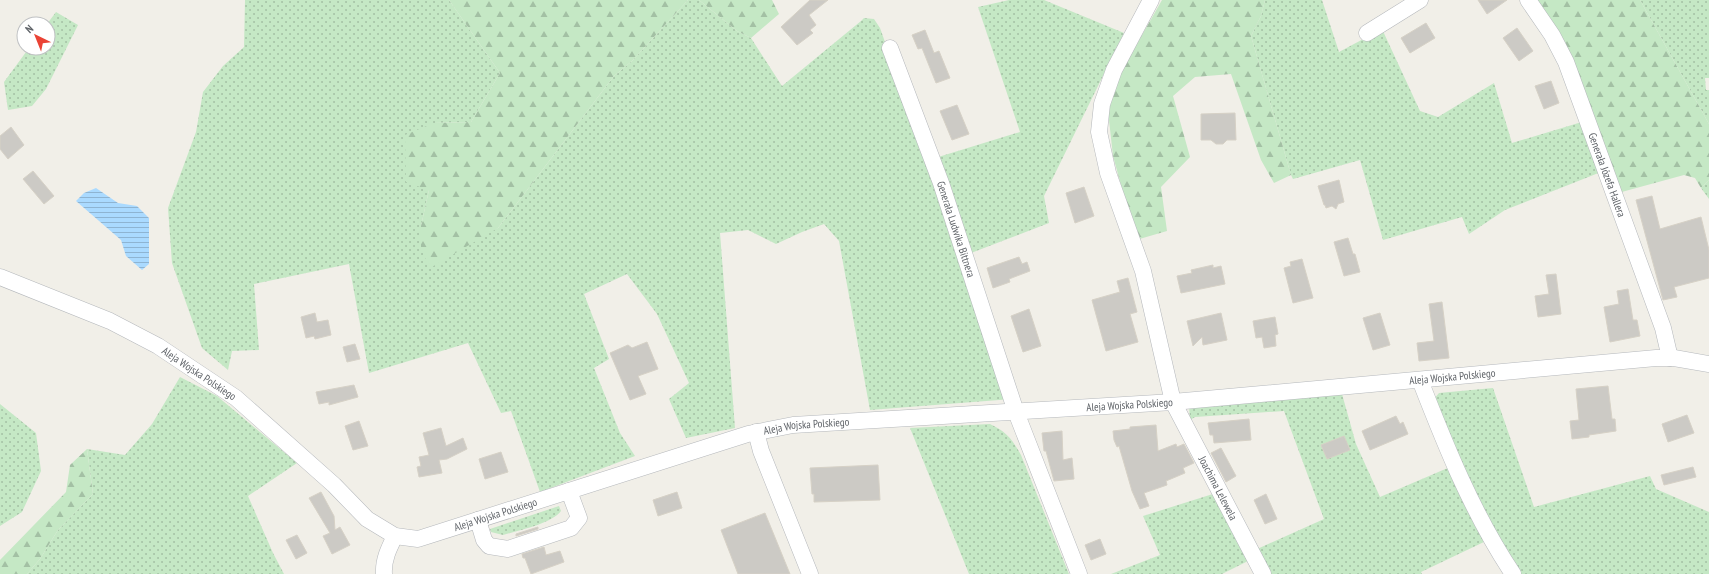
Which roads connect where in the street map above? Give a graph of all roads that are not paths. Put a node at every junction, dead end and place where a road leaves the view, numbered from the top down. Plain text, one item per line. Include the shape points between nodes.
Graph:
1 (1151, 0) edge
2 (1420, 0) edge
3 (1528, 0) edge
4 (1367, 33) dead end
5 (890, 48) dead end
6 (0, 277) edge
7 (1670, 358) junction
8 (1709, 364) edge
9 (1420, 380) junction
10 (1173, 402) junction
11 (1016, 412) junction
12 (756, 432) junction
13 (569, 491) junction
14 (478, 520) junction
15 (394, 536) junction
16 (384, 574) edge
17 (810, 574) edge
18 (1079, 574) edge
19 (1263, 574) edge
20 (1513, 574) edge

1 - 10 street, Joachima Lelewela via 1114,70 1102,104 1099,132 1108,173 1143,271
2 - 4 street
3 - 7 street, Generała Józefa Hallera via 1552,35 1566,62 1660,321
5 - 11 street, Generała Ludwika Bittnera via 941,184
6 - 15 street, Aleja Wojska Polskiego via 110,321 158,346 236,398 334,485 367,519
7 - 8 street, Aleja Wojska Polskiego
7 - 9 street, Aleja Wojska Polskiego
9 - 10 street, Aleja Wojska Polskiego
9 - 20 street via 1456,470 1492,540
10 - 11 street, Aleja Wojska Polskiego
10 - 19 street, Joachima Lelewela
11 - 12 street, Aleja Wojska Polskiego via 793,425
11 - 18 street
12 - 13 street, Aleja Wojska Polskiego
12 - 17 street via 761,451
13 - 14 street, Aleja Wojska Polskiego
13 - 14 street via 579,518 571,528 508,549 489,546 484,540
14 - 15 street, Aleja Wojska Polskiego via 418,539
15 - 16 street

